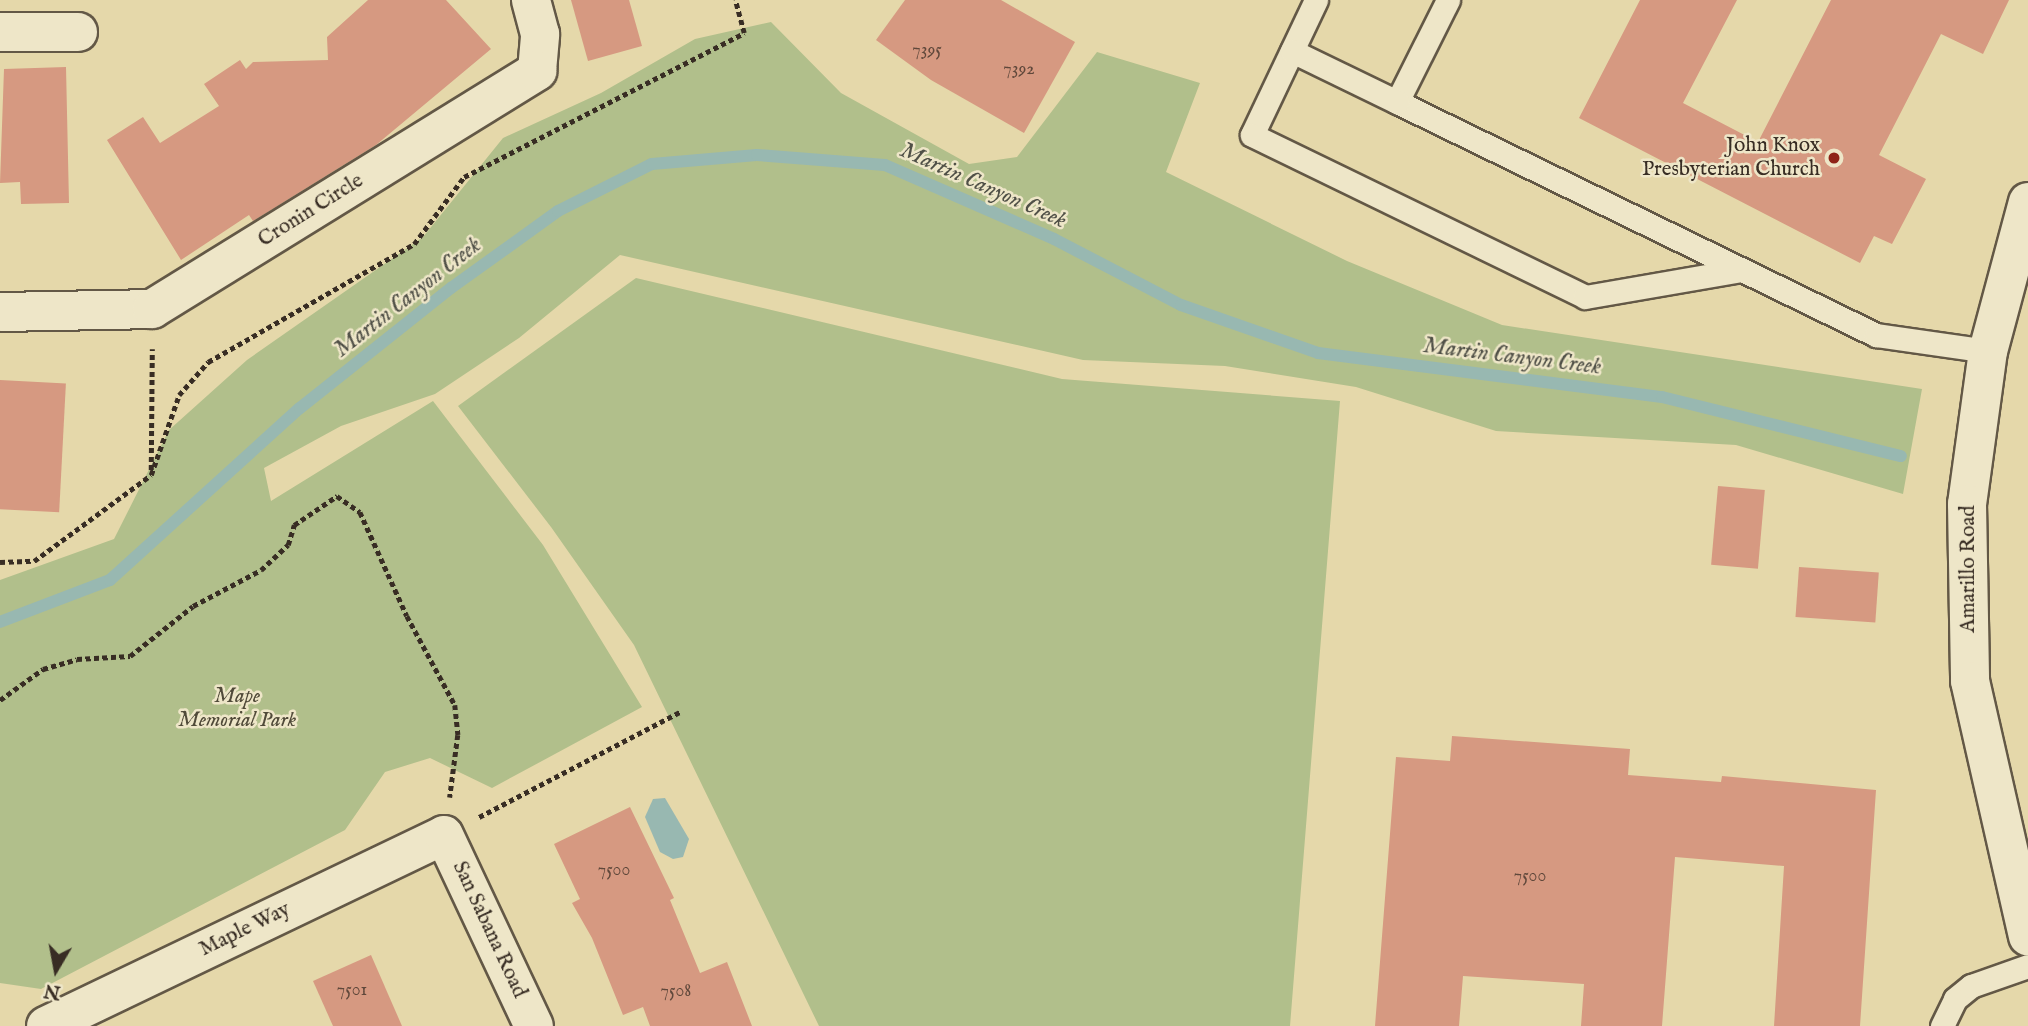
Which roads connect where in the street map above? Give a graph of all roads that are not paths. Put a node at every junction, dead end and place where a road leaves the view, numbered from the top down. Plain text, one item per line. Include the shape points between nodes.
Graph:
1 (531, 0) edge
2 (1316, 0) edge
3 (1447, 0) edge
4 (0, 32) edge
5 (78, 33) dead end
6 (1292, 51) junction
7 (1397, 102) junction
8 (2028, 202) edge
9 (1741, 270) junction
10 (0, 312) edge
11 (1988, 351) junction
12 (444, 835) joint
13 (2028, 942) edge
14 (46, 1026) edge
15 (534, 1026) edge
16 (1942, 1026) edge

1 - 10 street, Cronin Circle via 540,34 537,71 152,309
2 - 6 lane
3 - 7 lane
4 - 5 street
6 - 7 lane
6 - 9 lane via 1252,135 1585,297
7 - 9 lane
8 - 11 street, Amarillo Road
9 - 11 lane via 1876,335
11 - 13 street, Amarillo Road via 1967,504 1970,681
12 - 14 street, Maple Way
12 - 15 street, San Sabana Road
13 - 16 lane via 1955,999

